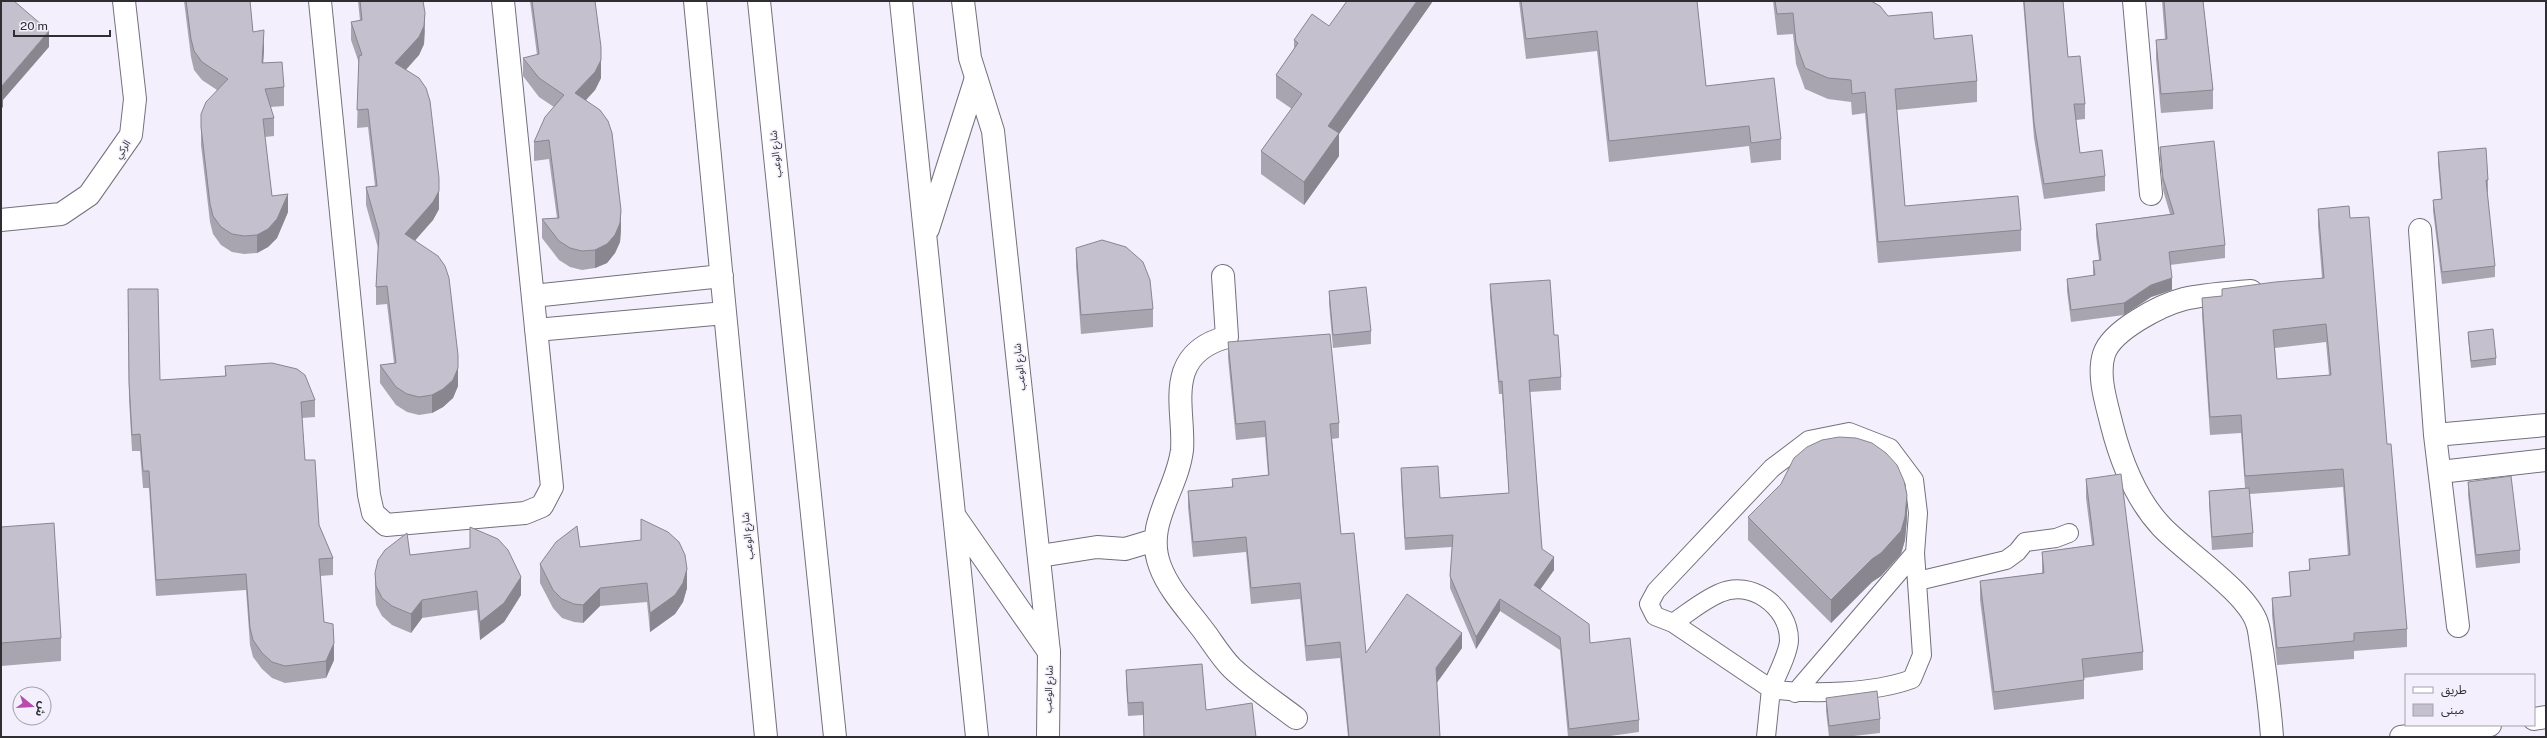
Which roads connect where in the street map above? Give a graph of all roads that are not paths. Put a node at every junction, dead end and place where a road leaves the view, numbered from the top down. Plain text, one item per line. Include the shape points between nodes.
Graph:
1 (124, 1) edge
2 (320, 1) edge
3 (503, 1) edge
4 (695, 1) edge
5 (759, 1) edge
6 (901, 1) edge
7 (963, 1) edge
8 (2134, 1) edge
9 (976, 78) junction
10 (2152, 194) dead end
11 (1, 220) edge
12 (2420, 230) dead end
13 (925, 238) junction
14 (722, 276) junction
15 (1224, 276) dead end
16 (2271, 288) edge
17 (533, 296) junction
18 (725, 313) junction
19 (536, 330) junction
20 (2546, 425) edge
21 (2435, 435) junction
22 (2546, 460) edge
23 (2440, 472) junction
24 (954, 517) junction
25 (2069, 533) dead end
26 (1155, 540) junction
27 (1915, 553) junction
28 (1040, 556) junction
29 (1918, 581) junction
30 (1673, 623) junction
31 (2458, 626) dead end
32 (1049, 652) junction
33 (1771, 689) junction
34 (1795, 693) junction
35 (2546, 717) edge
36 (1296, 718) dead end
37 (2535, 719) edge
38 (2483, 726) edge
39 (766, 737) edge
40 (835, 737) edge
41 (977, 737) edge
42 (1048, 737) edge
43 (1766, 737) edge
44 (2272, 737) edge
45 (2401, 737) edge

1 - 11 street, الركي via 135,99 131,135 89,196 60,214
2 - 19 street via 369,495 373,513 386,525 525,513 542,506 552,487
3 - 17 street
4 - 14 street, شارع الوعب
5 - 40 street, شارع الوعب
6 - 13 street
7 - 9 street, شارع الوعب via 966,39
8 - 10 street
9 - 13 street
9 - 28 street, شارع الوعب via 992,131
12 - 21 street
13 - 24 street
14 - 17 street
14 - 18 street, شارع الوعب
15 - 26 street via 1227,337 1213,341 1201,349 1191,359 1184,372 1181,386 1182,449 1179,467 1160,513
16 - 44 street via 2185,299 2158,308 2120,333 2104,353 2102,367 2106,401 2117,445 2132,483 2161,526 2247,606 2257,622 2268,689
17 - 19 street
18 - 19 street
18 - 39 street, شارع الوعب
20 - 21 street
21 - 23 street
22 - 23 street
23 - 31 street
24 - 32 street
24 - 41 street
25 - 29 lane via 2056,538 2025,542 2006,560
26 - 28 street via 1125,549 1097,547
26 - 36 street via 1156,553 1165,578 1231,668
27 - 29 lane
27 - 30 lane via 1918,513 1914,480 1890,448 1849,432 1809,440 1772,468 1656,591 1649,604 1655,616
27 - 34 lane
28 - 32 street, شارع الوعب
29 - 34 lane via 1922,655 1912,679 1891,687
30 - 33 lane
30 - 33 lane via 1720,592 1745,588 1773,602 1786,625 1789,641
32 - 42 street, شارع الوعب
33 - 34 lane
33 - 43 lane
35 - 37 street
38 - 45 street

